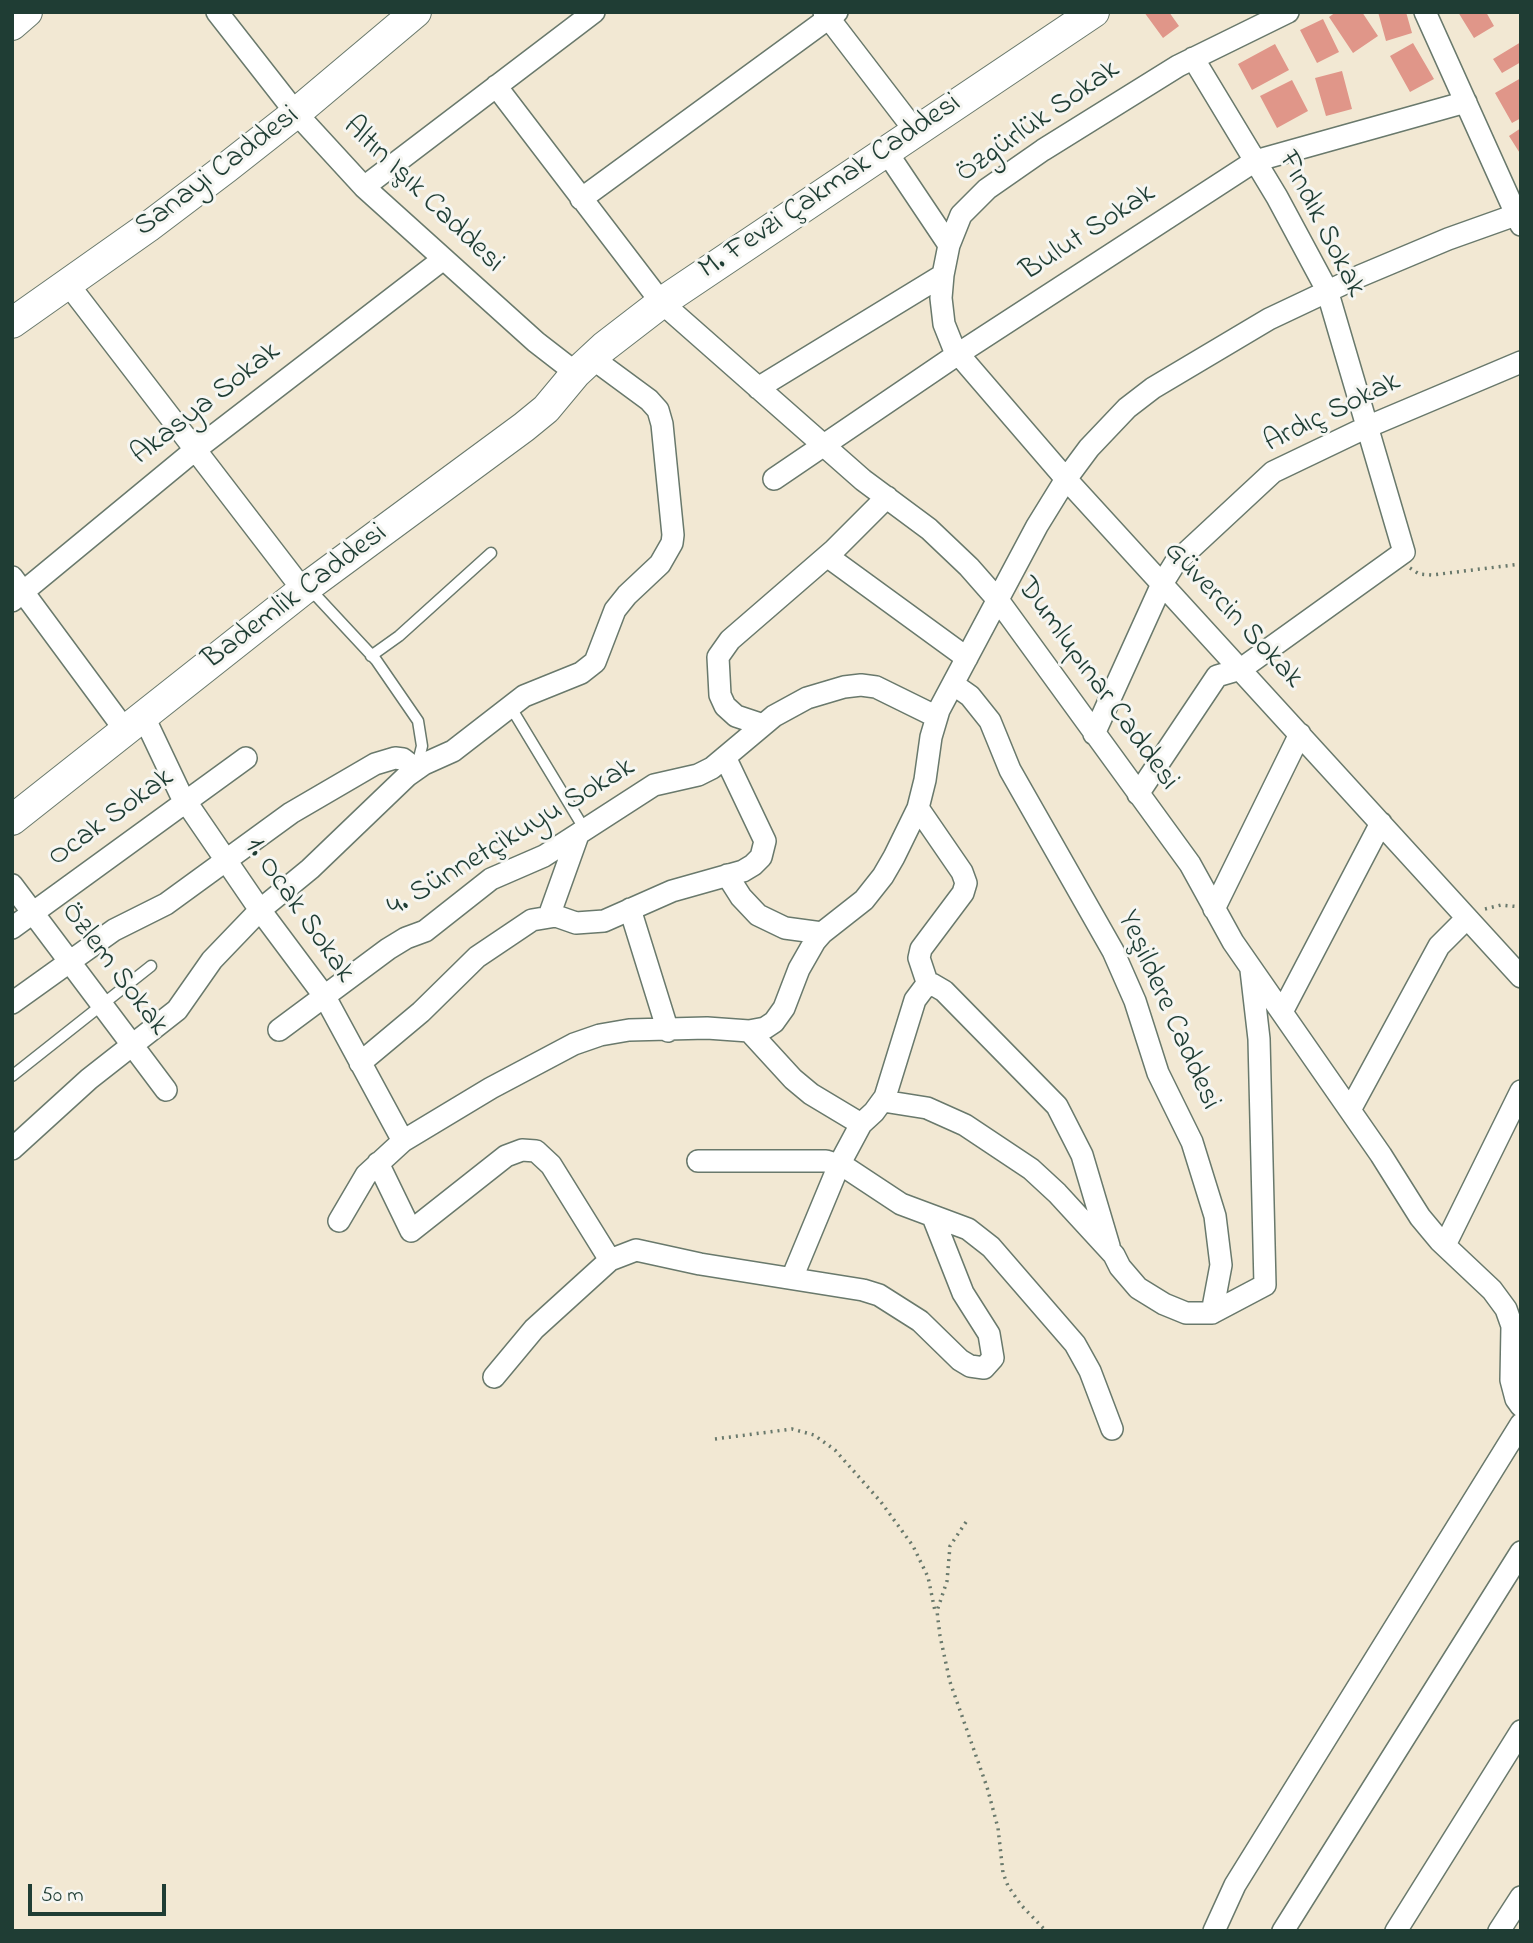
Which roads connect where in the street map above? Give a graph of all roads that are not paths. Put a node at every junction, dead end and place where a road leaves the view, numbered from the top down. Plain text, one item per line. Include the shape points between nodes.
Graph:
1 (27, 12) edge
2 (416, 12) edge
3 (594, 12) edge
4 (1094, 12) edge
5 (1288, 12) edge
6 (1425, 12) edge
7 (221, 14) edge
8 (830, 14) edge
9 (12, 25) edge
10 (1193, 58) junction
11 (496, 86) junction
12 (1465, 102) junction
13 (296, 113) junction
14 (916, 132) junction
15 (886, 151) junction
16 (1255, 161) junction
17 (364, 187) junction
18 (581, 199) junction
19 (1519, 217) edge
20 (948, 245) junction
21 (442, 260) junction
22 (943, 275) junction
23 (68, 284) junction
24 (1327, 290) junction
25 (661, 302) junction
26 (12, 323) edge
27 (958, 354) junction
28 (1521, 362) edge
29 (584, 366) junction
30 (758, 387) junction
31 (1367, 427) junction
32 (824, 446) junction
33 (195, 450) junction
34 (774, 479) dead end
35 (1066, 479) junction
36 (887, 497) junction
37 (491, 553) dead end
38 (827, 556) junction
39 (1162, 584) junction
40 (305, 588) junction
41 (16, 590) edge
42 (998, 600) junction
43 (371, 656) junction
44 (967, 658) junction
45 (1241, 669) junction
46 (953, 684) junction
47 (510, 706) junction
48 (937, 717) junction
49 (134, 722) junction
50 (763, 725) junction
51 (1094, 734) junction
52 (1300, 734) junction
53 (725, 757) junction
54 (246, 758) dead end
55 (416, 769) junction
56 (1138, 794) junction
57 (186, 802) junction
58 (918, 808) junction
59 (12, 820) edge
60 (1381, 823) junction
61 (582, 833) junction
62 (226, 862) junction
63 (727, 875) junction
64 (12, 885) edge
65 (260, 909) junction
66 (630, 909) junction
67 (1214, 909) junction
68 (33, 913) junction
69 (549, 916) junction
70 (1468, 919) junction
71 (12, 928) edge
72 (822, 933) junction
73 (69, 961) junction
74 (151, 966) dead end
75 (1251, 968) junction
76 (1521, 977) edge
77 (928, 985) junction
78 (325, 996) junction
79 (12, 1003) edge
80 (102, 1004) junction
81 (1282, 1012) junction
82 (279, 1030) dead end
83 (668, 1031) junction
84 (749, 1031) junction
85 (132, 1045) junction
86 (360, 1063) junction
87 (12, 1076) edge
88 (166, 1090) dead end
89 (1521, 1091) edge
90 (883, 1101) junction
91 (1350, 1110) junction
92 (861, 1124) junction
93 (404, 1142) junction
94 (12, 1149) edge
95 (698, 1161) dead end
96 (378, 1163) junction
97 (839, 1165) junction
98 (933, 1217) junction
99 (339, 1221) dead end
100 (1445, 1245) junction
101 (1114, 1255) junction
102 (610, 1260) junction
103 (792, 1278) junction
104 (1212, 1313) junction
105 (494, 1377) dead end
106 (1521, 1406) edge
107 (1521, 1424) edge
108 (1112, 1429) dead end
109 (1521, 1552) edge
110 (1521, 1731) edge
111 (1521, 1897) edge
112 (1214, 1931) edge
113 (1283, 1931) edge
114 (1396, 1931) edge
115 (1499, 1931) edge

1 - 9 street
2 - 13 street, Sanayi Caddesi
3 - 11 street
4 - 14 street, M. Fevzi Çakmak Caddesi
5 - 10 street, Özgürlük Sokak
6 - 12 street
7 - 13 street, Altın Işık Caddesi
8 - 14 street
8 - 18 street
10 - 16 street, Fındık Sokak
10 - 20 street, Özgürlük Sokak via 987,190 961,215
11 - 17 street
11 - 18 street, Dumlupınar Caddesi
12 - 16 street, Bulut Sokak
12 - 19 street
13 - 17 street, Altın Işık Caddesi
13 - 23 street, Sanayi Caddesi
14 - 15 street, M. Fevzi Çakmak Caddesi
15 - 20 street
15 - 25 street, M. Fevzi Çakmak Caddesi
16 - 24 street, Fındık Sokak
16 - 27 street, Bulut Sokak
17 - 21 street, Altın Işık Caddesi
18 - 25 street, Dumlupınar Caddesi
19 - 24 street via 1448,239
20 - 22 street, Özgürlük Sokak
21 - 29 street, Altın Işık Caddesi via 536,342
21 - 33 street, Akasya Sokak
22 - 27 street, Güvercin Sokak via 943,324
22 - 30 street
23 - 26 street, Sanayi Caddesi
23 - 33 street
24 - 31 street, Fındık Sokak
24 - 35 street via 1153,388 1107,428
25 - 29 street, M. Fevzi Çakmak Caddesi
25 - 30 street, Dumlupınar Caddesi
27 - 32 street, Bulut Sokak
27 - 35 street, Güvercin Sokak
28 - 31 street, Ardıç Sokak
29 - 40 street, Bademlik Caddesi via 524,427
29 - 47 street, Altın Işık Caddesi via 649,400 658,410 672,543 660,564 619,603 589,669
30 - 32 street, Dumlupınar Caddesi
31 - 39 street, Ardıç Sokak via 1273,472 1175,563
31 - 45 street, Fındık Sokak via 1404,552
32 - 34 street, Bulut Sokak
32 - 36 street, Dumlupınar Caddesi
33 - 40 street
33 - 41 street, Akasya Sokak
35 - 39 street, Güvercin Sokak
35 - 42 street
36 - 38 street
36 - 42 street, Dumlupınar Caddesi via 929,529
37 - 43 lane
38 - 44 street
38 - 50 street via 730,640 718,657 725,706 736,716
39 - 45 street, Güvercin Sokak
39 - 51 street, Ardıç Sokak
40 - 43 lane
40 - 49 street, Bademlik Caddesi
41 - 49 street, 1. Ocak Sokak
42 - 44 street
42 - 51 street, Dumlupınar Caddesi
43 - 55 lane via 418,721 422,746
44 - 46 street
45 - 52 street, Güvercin Sokak
45 - 56 street via 1217,676
46 - 48 street
46 - 104 street, Yeşildere Caddesi via 970,696 990,721 1010,770 1113,951 1135,1001 1158,1073 1192,1142 1215,1216 1221,1265
47 - 55 street, Altın Işık Caddesi via 448,755
47 - 61 lane
48 - 50 street, 4. Sünnetçikuyu Sokak via 894,694 861,685 816,694
48 - 58 street
49 - 57 street, 1. Ocak Sokak
49 - 59 street, Bademlik Caddesi
50 - 53 street, 4. Sünnetçikuyu Sokak
51 - 56 street, Dumlupınar Caddesi
52 - 60 street, Güvercin Sokak
52 - 67 street
53 - 61 street, 4. Sünnetçikuyu Sokak via 698,775 654,786
53 - 63 street via 765,841 761,857 753,865
54 - 57 street, Ocak Sokak
55 - 62 street via 395,758 374,764 291,813
55 - 65 street, Altın Işık Caddesi via 310,869
56 - 67 street, Dumlupınar Caddesi via 1190,864
57 - 62 street, 1. Ocak Sokak
57 - 68 street, Ocak Sokak
58 - 72 street via 874,889
58 - 77 street via 966,883 921,949 919,958
60 - 70 street, Güvercin Sokak
60 - 81 street
61 - 69 street
61 - 78 street, 4. Sünnetçikuyu Sokak via 544,856 498,875 425,931 388,949
62 - 65 street, 1. Ocak Sokak
62 - 73 street via 166,904 127,921
63 - 66 street
63 - 72 street via 758,915 785,928
64 - 68 street, Özlem Sokak
65 - 78 street, 1. Ocak Sokak
65 - 85 street, Altın Işık Caddesi via 212,960 177,1010
66 - 69 street via 591,923
66 - 83 street
67 - 75 street, Dumlupınar Caddesi
68 - 71 street, Ocak Sokak
68 - 73 street, Özlem Sokak
69 - 86 street via 532,920 487,949
70 - 76 street, Güvercin Sokak
70 - 91 street via 1439,946
72 - 84 street via 806,954 780,1016 765,1028
73 - 79 street
73 - 80 street, Özlem Sokak
74 - 80 lane
75 - 81 street, Dumlupınar Caddesi
75 - 104 street via 1259,1039 1265,1285
77 - 90 street via 914,1004
77 - 101 street via 940,988 1057,1106 1082,1155
78 - 82 street, 4. Sünnetçikuyu Sokak
78 - 86 street, 1. Ocak Sokak
80 - 85 street, Özlem Sokak
80 - 87 lane
81 - 91 street, Dumlupınar Caddesi
83 - 84 street
83 - 93 street via 613,1033 574,1044
84 - 92 street via 811,1094
85 - 88 street, Özlem Sokak
85 - 94 street, Altın Işık Caddesi
86 - 93 street, 1. Ocak Sokak
89 - 100 street
90 - 92 street
90 - 101 street via 943,1113 994,1144 1044,1180
91 - 100 street, Dumlupınar Caddesi via 1420,1217
92 - 97 street
93 - 96 street
95 - 97 street via 809,1160
96 - 99 street via 357,1187
96 - 102 street via 411,1231 506,1156 522,1150 536,1152 551,1166
97 - 98 street via 901,1204
97 - 103 street
98 - 103 street via 962,1293 989,1334 993,1358 984,1368 960,1360 920,1321 879,1295
98 - 108 street via 979,1237 1060,1325 1090,1371
100 - 106 street, Dumlupınar Caddesi via 1492,1290 1510,1316 1511,1380
101 - 104 street via 1130,1280 1150,1296 1186,1312
102 - 103 street via 627,1252 646,1251
102 - 105 street via 534,1329
107 - 112 street via 1235,1885
109 - 113 street
110 - 114 street
111 - 115 street

